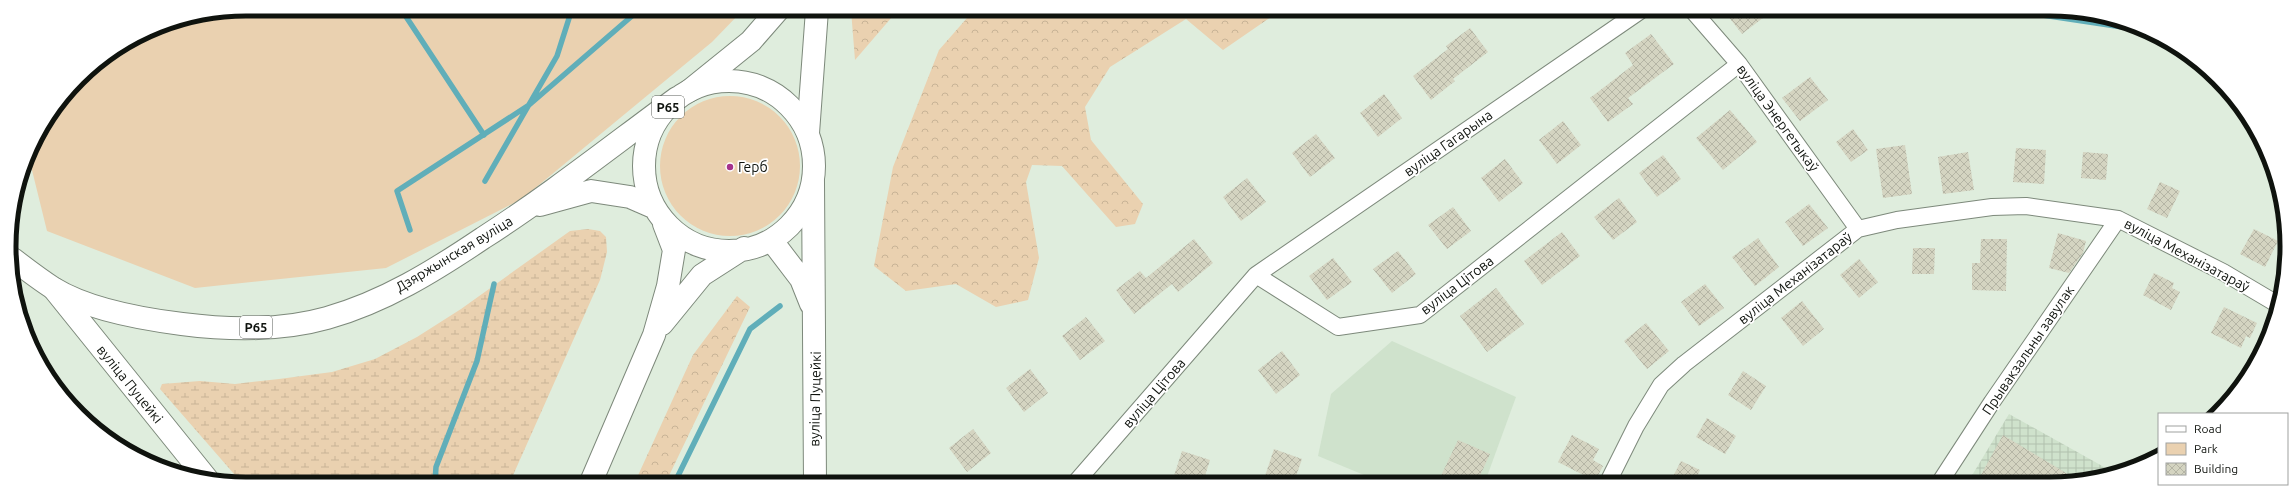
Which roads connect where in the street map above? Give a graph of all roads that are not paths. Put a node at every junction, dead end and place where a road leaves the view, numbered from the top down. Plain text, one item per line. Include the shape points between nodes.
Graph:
1 (773, 16) edge
2 (817, 16) edge
3 (1633, 16) edge
4 (1697, 16) edge
5 (1738, 64) junction
6 (683, 94) junction
7 (808, 133) junction
8 (813, 182) junction
9 (529, 208) junction
10 (659, 215) junction
11 (2118, 219) junction
12 (1858, 229) junction
13 (772, 241) junction
14 (745, 248) junction
15 (16, 261) edge
16 (1256, 275) junction
17 (54, 289) junction
18 (2273, 302) edge
19 (815, 315) junction
20 (654, 335) junction
21 (202, 473) edge
22 (593, 477) edge
23 (815, 477) edge
24 (1080, 477) edge
25 (1610, 477) edge
26 (1943, 477) edge

1 - 6 main road via 751,41
2 - 7 main road
3 - 16 street, вуліца Гагарына
4 - 5 street, вуліца Энергетыкаў
5 - 12 street, вуліца Энергетыкаў
5 - 16 street, вуліца Цітова via 1420,315 1338,327
6 - 7 main road, Р65 via 719,82 734,81 758,86 778,96 796,112
6 - 9 main road, Дзяржынская вуліца / Р65
6 - 10 main road, Р65 via 660,115 647,142 643,160 645,184
7 - 8 main road, Р65 via 814,157
8 - 13 main road, Р65 via 805,206 791,226
8 - 19 main road, вуліца Пуцейкі
9 - 10 main road, Дзяржынская вуліца / Р65 via 591,192 630,197
9 - 17 main road, Дзяржынская вуліца / Р65 via 409,284 356,308 326,318 278,327 236,328 155,321 99,308
10 - 14 main road, Р65 via 681,238 720,248
10 - 20 main road, Р65 via 674,250 668,286
11 - 12 street, вуліца Механізатараў via 2026,206 1992,207 1897,220
11 - 18 street, вуліца Механізатараў via 2223,272
11 - 26 street, Прывакзальны завулак
12 - 25 street, вуліца Механізатараў via 1684,364 1662,385 1636,426
13 - 14 main road, Р65
13 - 19 main road, вуліца Пуцейкі via 801,279
14 - 20 main road, Р65 via 702,275
15 - 17 main road, Дзяржынская вуліца / Р65
16 - 24 street, вуліца Цітова
17 - 21 main road, вуліца Пуцейкі
19 - 23 main road, вуліца Пуцейкі
20 - 22 main road, Р65

